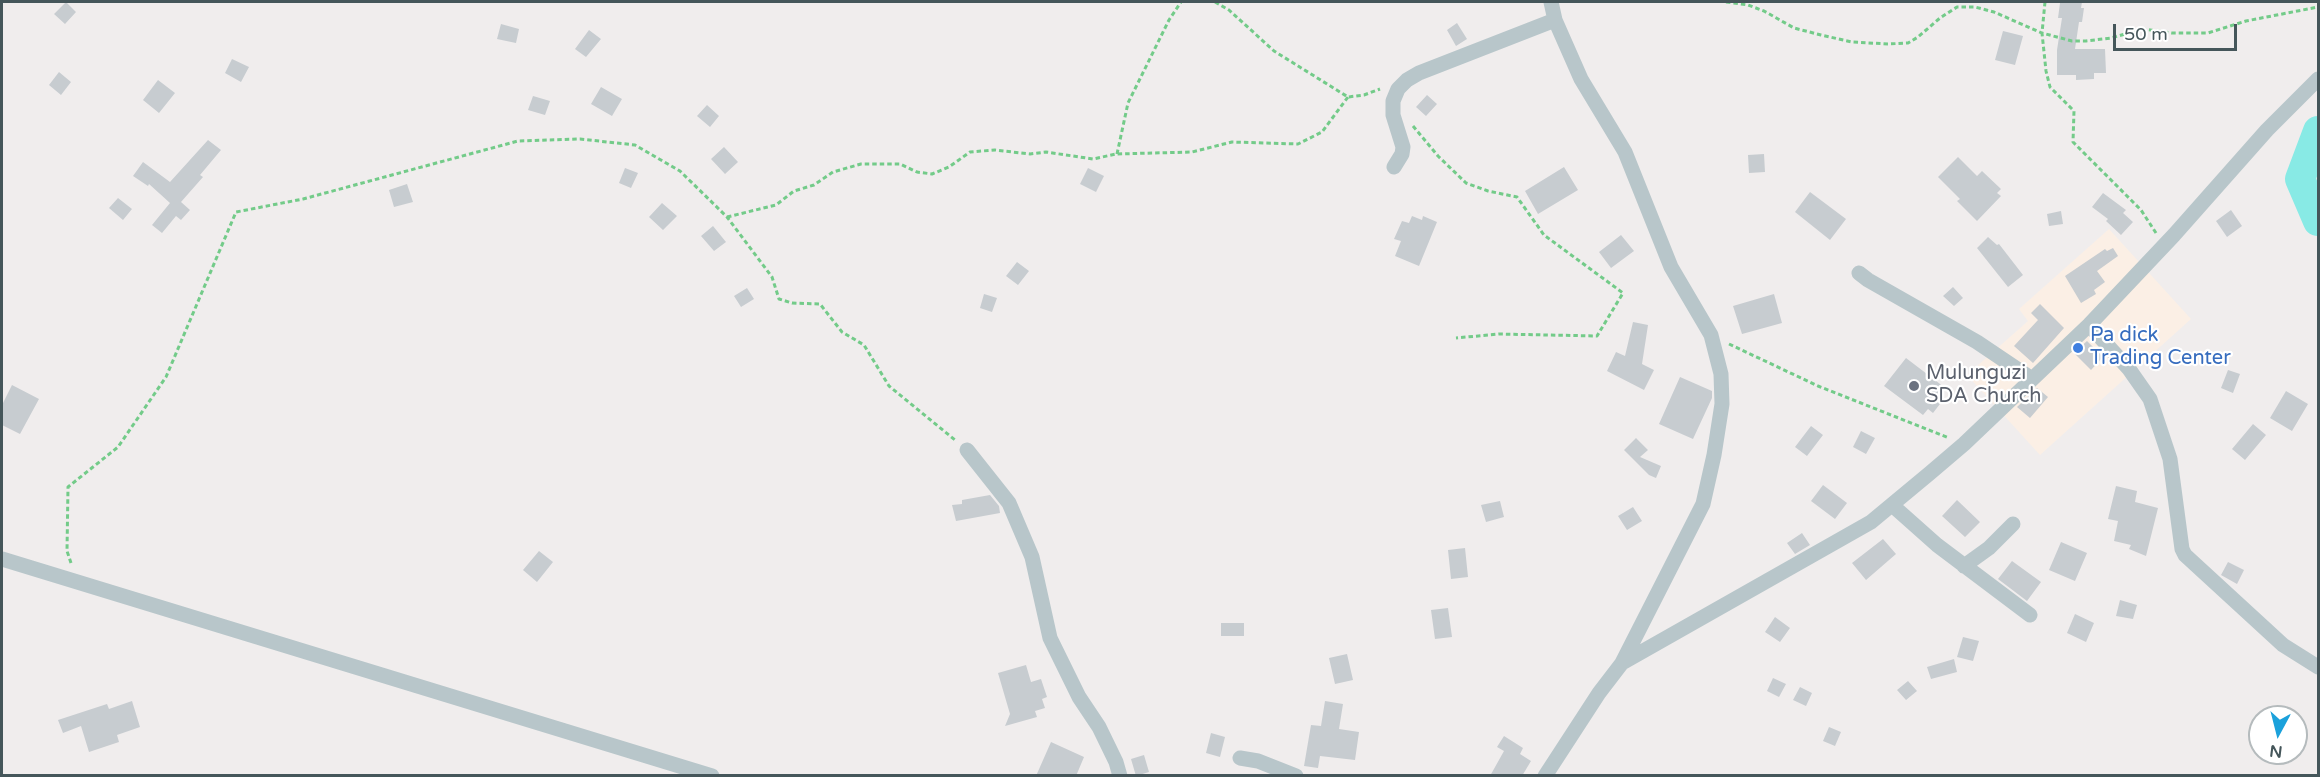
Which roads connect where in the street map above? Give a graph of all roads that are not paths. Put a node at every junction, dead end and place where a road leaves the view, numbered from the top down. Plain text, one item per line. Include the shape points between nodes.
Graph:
1 (1551, 2) edge
2 (1555, 20) junction
3 (2319, 79) edge
4 (1394, 166) dead end
5 (1859, 273) dead end
6 (2089, 325) junction
7 (2032, 379) junction
8 (967, 450) road end
9 (1892, 505) junction
10 (2013, 524) dead end
11 (2, 559) edge
12 (1964, 566) junction
13 (2030, 615) dead end
14 (1622, 663) junction
15 (2319, 668) edge
16 (1240, 758) dead end
17 (712, 776) edge
18 (1120, 776) edge
19 (1296, 776) edge
20 (1545, 776) edge

1 - 2 street
2 - 4 street via 1407,80 1393,101 1403,147
2 - 14 street via 1581,79 1625,152 1671,267 1712,335 1721,374 1722,404 1703,504
3 - 6 street via 2267,130
5 - 7 street
6 - 7 street
6 - 15 street via 2150,399 2170,459 2185,555 2283,645
7 - 9 street
8 - 18 street via 1009,503 1032,556 1050,638 1079,698 1099,727
9 - 12 street
9 - 14 street via 1871,522
10 - 12 street
11 - 17 street
12 - 13 street
14 - 20 street
16 - 19 street

